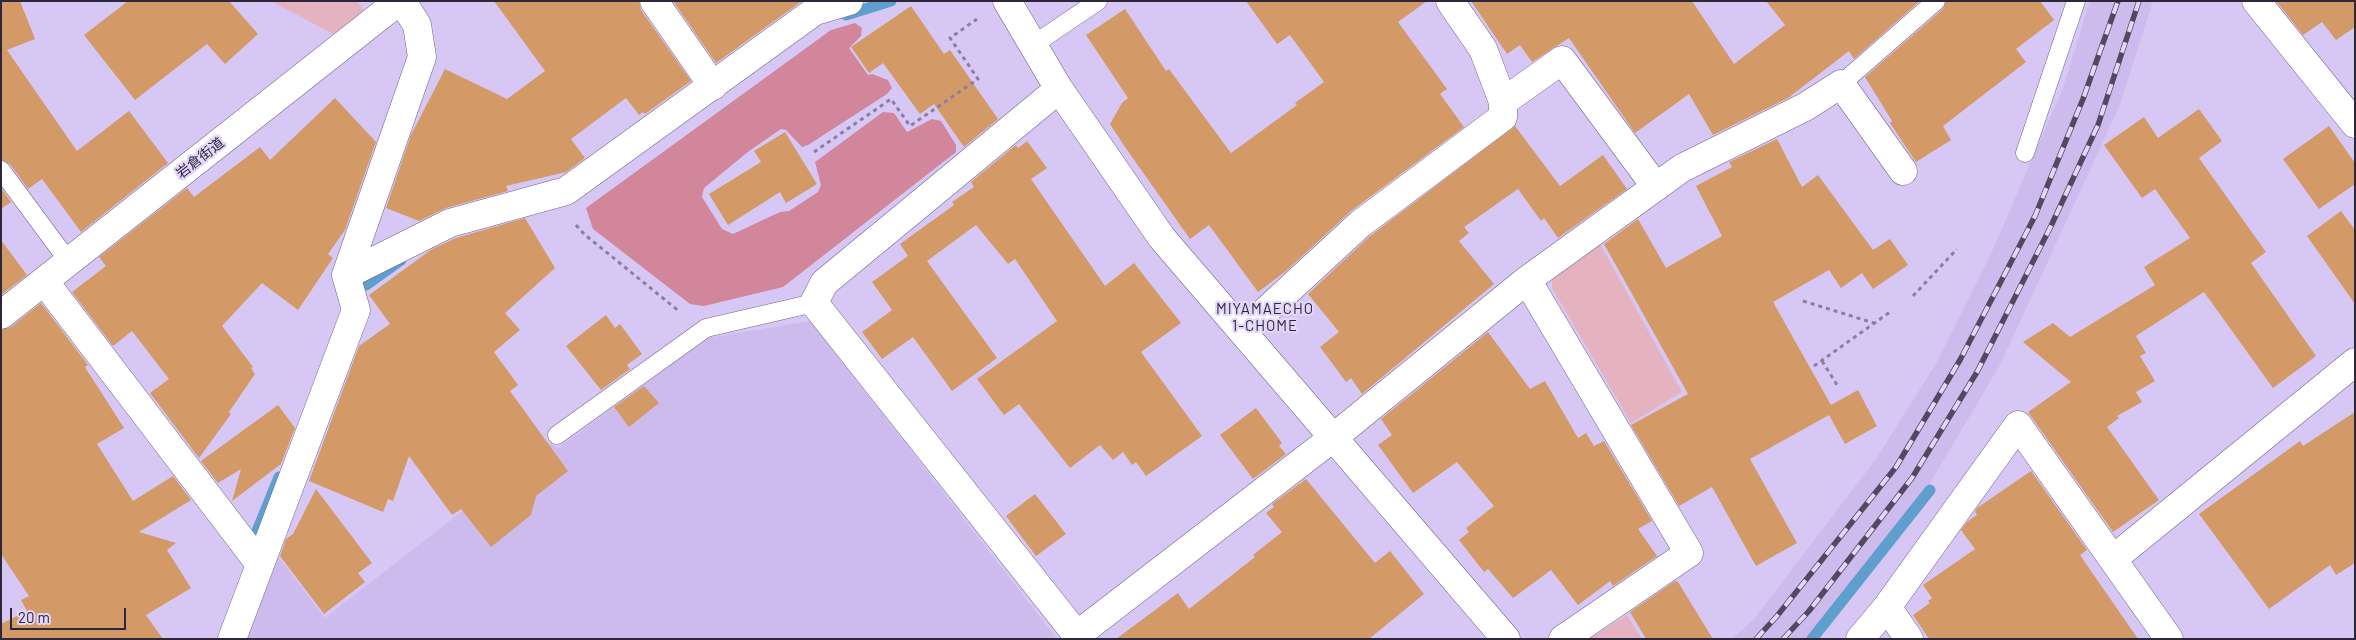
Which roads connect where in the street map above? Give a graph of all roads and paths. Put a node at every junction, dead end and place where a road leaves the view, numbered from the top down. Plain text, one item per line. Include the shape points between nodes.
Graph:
1 (400, 1) edge
2 (654, 1) edge
3 (849, 1) edge
4 (1007, 1) edge
5 (1098, 1) edge
6 (1450, 1) edge
7 (1936, 1) edge
8 (2076, 1) edge
9 (2256, 1) edge
10 (980, 17) dead end
11 (1033, 45) junction
12 (1841, 84) junction
13 (713, 86) junction
14 (1060, 89) junction
15 (1503, 102) junction
16 (2355, 124) edge
17 (814, 152) dead end
18 (2025, 153) dead end
19 (1, 170) edge
20 (1903, 171) dead end
21 (1656, 187) junction
22 (566, 191) junction
23 (1957, 249) dead end
24 (69, 262) junction
25 (346, 275) junction
26 (1527, 280) junction
27 (44, 281) junction
28 (1913, 296) dead end
29 (1803, 301) dead end
30 (814, 303) junction
31 (1890, 312) dead end
32 (1, 315) edge
33 (1874, 323) junction
34 (706, 328) junction
35 (1243, 332) junction
36 (1822, 360) junction
37 (2355, 362) edge
38 (1814, 366) dead end
39 (1839, 388) dead end
40 (557, 435) dead end
41 (1334, 437) junction
42 (2113, 560) junction
43 (259, 563) junction
44 (1887, 607) junction
45 (1078, 637) edge
46 (232, 639) edge
47 (1506, 639) edge
48 (1564, 639) edge
49 (1860, 639) edge
50 (1909, 639) edge
51 (2170, 639) edge

1 - 24 street, 岩倉街道
1 - 25 street via 416,25 422,57
2 - 13 street
3 - 13 street via 815,11
4 - 11 street
5 - 11 lane
6 - 15 street via 1483,49
7 - 12 lane
8 - 18 lane
9 - 16 street
10 - 17 path via 950,38 978,79 910,126 891,99
11 - 14 street
12 - 20 street
12 - 21 street via 1805,107 1682,168
13 - 22 street
14 - 30 street via 824,283
14 - 35 street via 1162,238
15 - 21 street via 1562,60
15 - 35 street via 1503,117 1360,224
19 - 24 lane
21 - 26 street
22 - 25 street via 450,223
22 - 34 path via 568,214 584,234 686,317
23 - 28 path
24 - 27 street, 岩倉街道
25 - 43 street via 356,310
26 - 41 street
26 - 48 street via 1689,553
27 - 32 street, 岩倉街道
27 - 43 street
29 - 33 path
30 - 34 lane
30 - 45 street
31 - 33 path
33 - 36 path
34 - 40 lane
35 - 41 street
36 - 38 path
36 - 39 path
37 - 42 street
41 - 45 street
41 - 47 street
42 - 44 street via 2018,425
42 - 51 street
43 - 46 street
44 - 49 street
44 - 50 street

